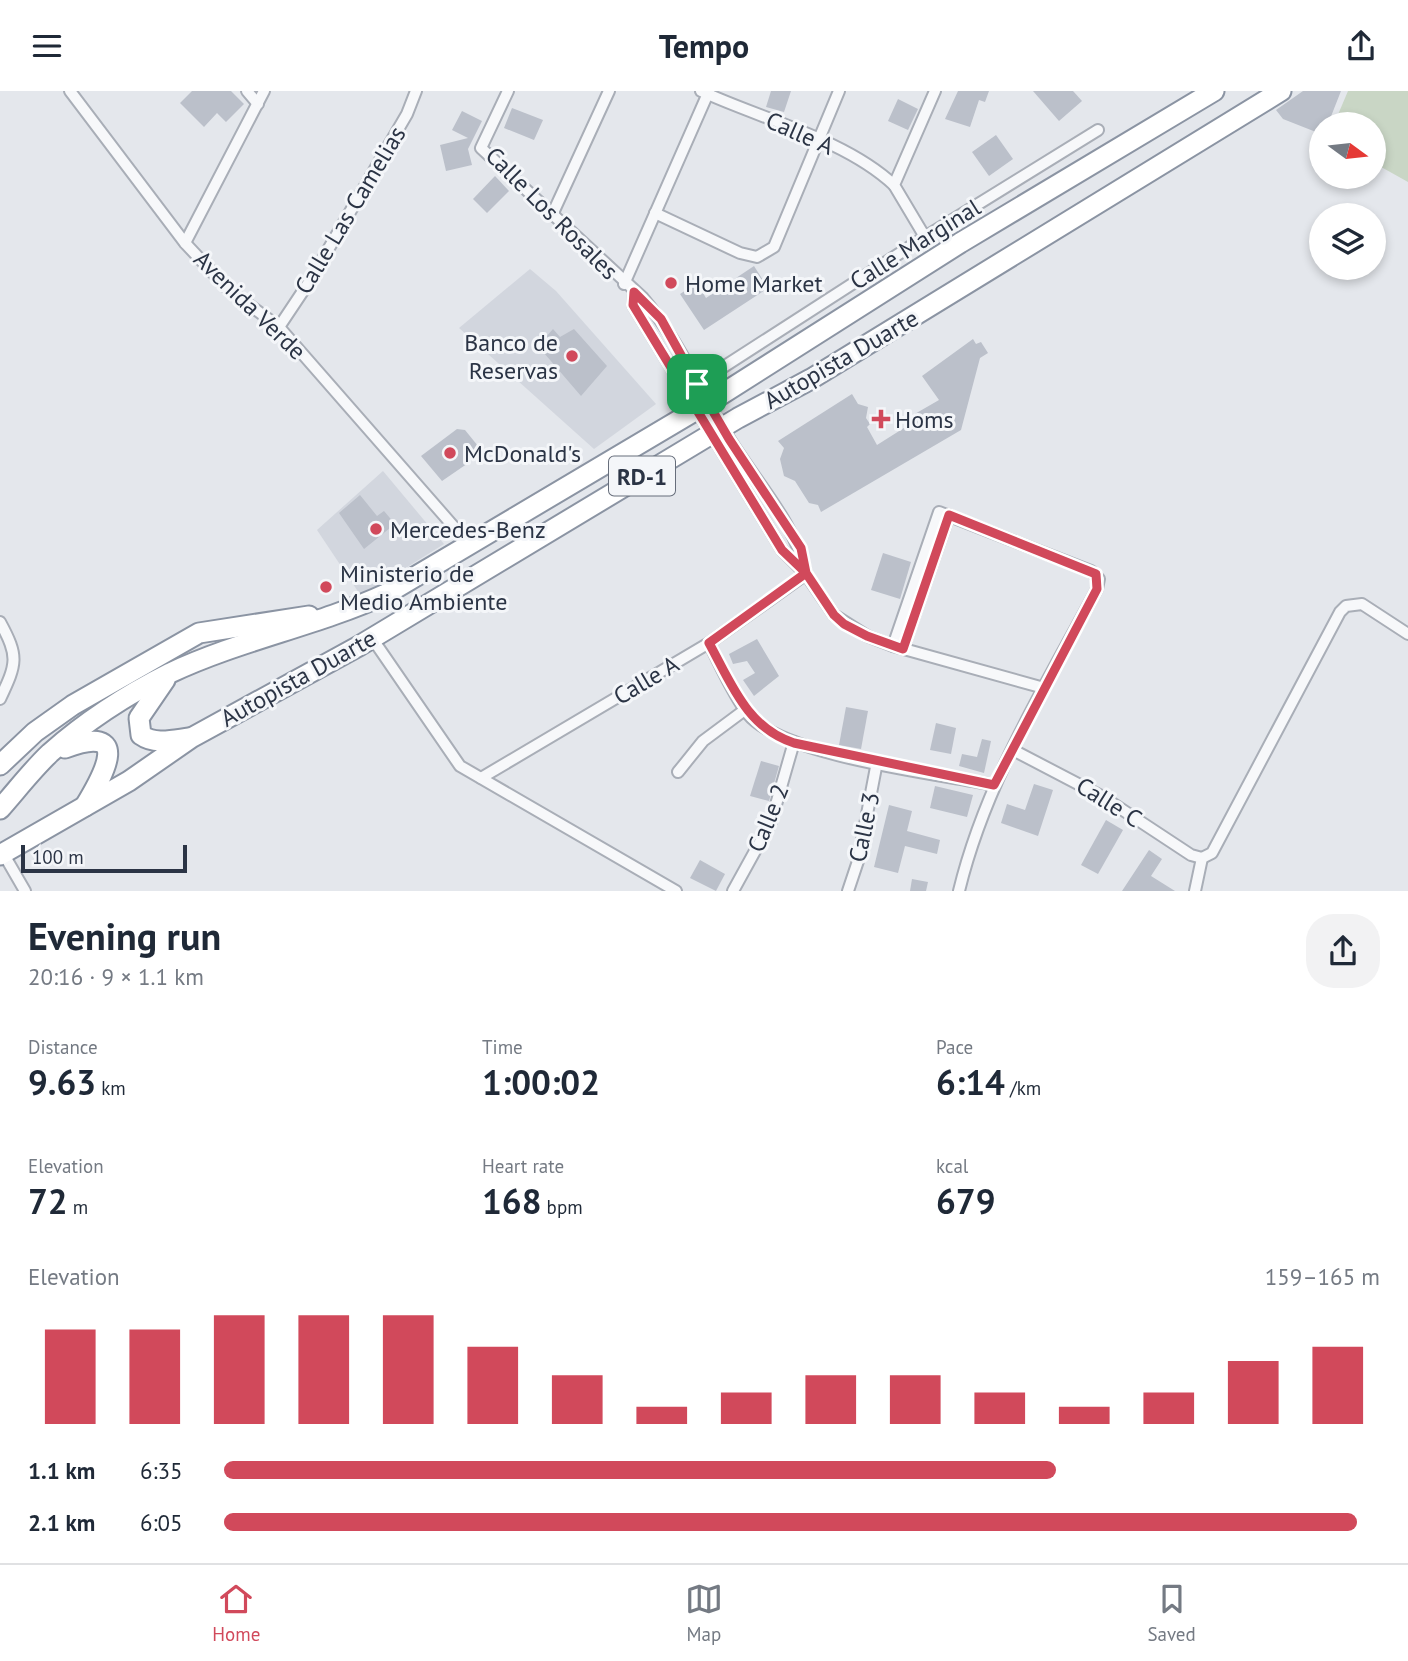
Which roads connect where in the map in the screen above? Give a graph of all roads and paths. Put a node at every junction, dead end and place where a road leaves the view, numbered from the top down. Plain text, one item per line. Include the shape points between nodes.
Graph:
1 (70, 91) edge
2 (247, 91) edge
3 (264, 91) edge
4 (416, 91) edge
5 (508, 91) edge
6 (609, 91) edge
7 (839, 91) edge
8 (935, 91) edge
9 (1214, 91) edge
10 (1281, 91) edge
11 (706, 92) edge
12 (258, 104) junction
13 (1098, 130) dead end
14 (818, 139) junction
15 (894, 185) junction
16 (655, 213) junction
17 (552, 215) junction
18 (925, 237) junction
19 (185, 243) junction
20 (624, 284) junction
21 (634, 292) junction
22 (279, 327) junction
23 (697, 384) junction
24 (701, 406) junction
25 (717, 432) junction
26 (468, 543) junction
27 (806, 573) junction
28 (342, 614) junction
29 (0, 622) edge
30 (1408, 634) edge
31 (372, 638) junction
32 (709, 643) junction
33 (898, 647) junction
34 (169, 674) junction
35 (1044, 688) junction
36 (0, 699) edge
37 (746, 709) junction
38 (191, 738) junction
39 (794, 743) junction
40 (1013, 750) junction
41 (50, 753) junction
42 (877, 762) junction
43 (0, 765) edge
44 (678, 772) dead end
45 (481, 778) junction
46 (994, 785) junction
47 (85, 807) junction
48 (0, 809) edge
49 (2, 854) edge
50 (1202, 858) junction
51 (25, 891) edge
52 (676, 891) edge
53 (733, 891) edge
54 (848, 891) edge
55 (959, 891) edge
56 (1195, 891) edge

1 - 19 street, Avenida Verde
2 - 12 street
3 - 12 street
4 - 22 street, Calle Las Camelias via 407,114
5 - 17 street, Calle Los Rosales via 481,148
6 - 17 street
7 - 14 street
8 - 15 street
9 - 24 highway, Autopista Duarte / RD-1
10 - 25 highway, Autopista Duarte / RD-1 via 1025,250
11 - 14 street, Calle A
11 - 16 street
12 - 19 street
13 - 18 street, Calle Marginal
14 - 15 street, Calle A
14 - 16 street via 774,247 757,257
15 - 18 street
16 - 20 street
17 - 20 street, Calle Los Rosales
18 - 23 street, Calle Marginal
19 - 22 street, Avenida Verde via 228,289
20 - 21 street, Calle Los Rosales
21 - 23 street, Calle Los Rosales via 661,319
21 - 24 street, Calle Los Rosales via 633,305
22 - 26 street, Avenida Verde
23 - 24 street, Calle Los Rosales
24 - 25 street
24 - 26 highway, Autopista Duarte / RD-1
25 - 27 street via 782,550
25 - 27 street via 801,548
25 - 31 highway, Autopista Duarte / RD-1
26 - 28 highway, Autopista Duarte / RD-1 via 386,594
27 - 32 street, Calle A
27 - 33 street via 844,624
28 - 34 highway, Autopista Duarte / RD-1
28 - 43 highway via 283,618 198,633 73,705
29 - 36 street via 14,649 15,662
30 - 50 street via 1362,604 1339,612 1212,853
31 - 38 highway, Autopista Duarte / RD-1
31 - 45 street via 460,766
32 - 37 street
32 - 45 street, Calle A
33 - 35 street
33 - 35 street via 944,514 1091,571 1099,579
34 - 38 highway via 139,718 140,732 148,740
34 - 41 highway, Autopista Duarte / RD-1 via 110,708
35 - 40 street
37 - 39 street via 765,728
37 - 44 street via 703,741
38 - 47 highway, Autopista Duarte / RD-1
39 - 42 street
39 - 53 street, Calle 2 via 771,822
40 - 46 street
40 - 50 street, Calle C via 1103,797
41 - 47 highway via 90,741 104,744 109,753 107,766
41 - 48 highway, Autopista Duarte / RD-1
42 - 46 street
42 - 54 street, Calle 3
45 - 52 street
46 - 55 street
47 - 49 highway, Autopista Duarte / RD-1
49 - 51 street
50 - 56 street

